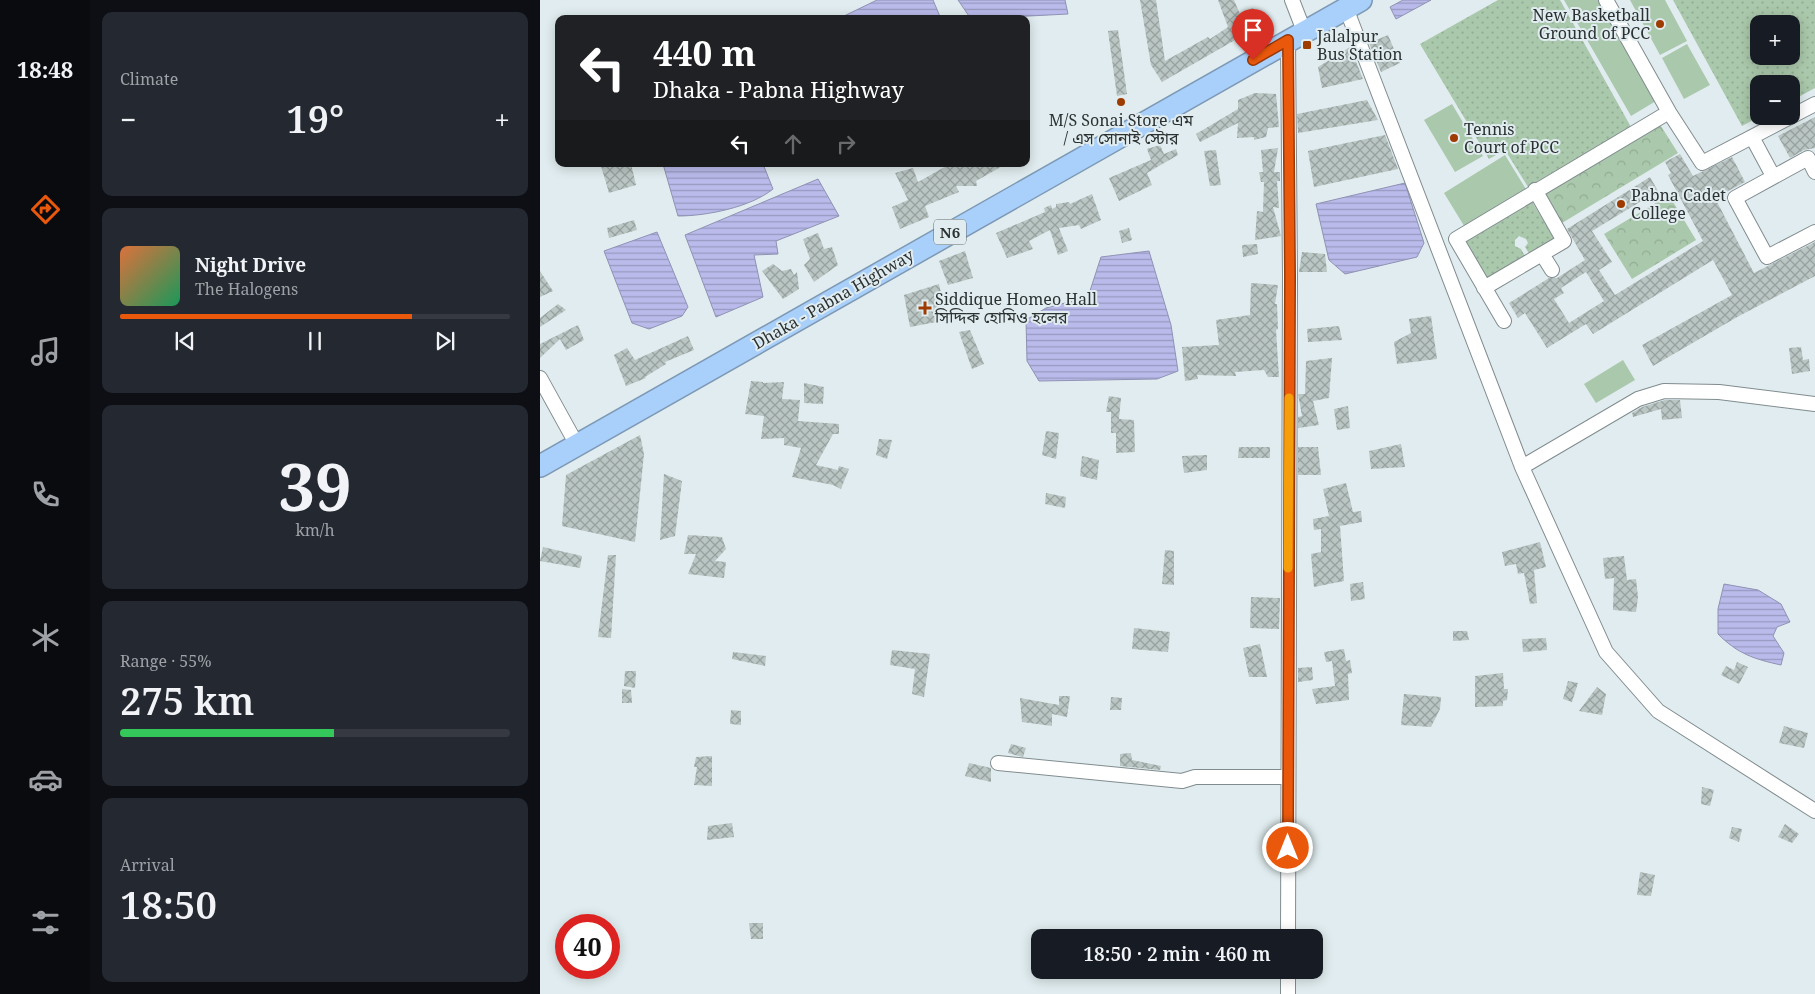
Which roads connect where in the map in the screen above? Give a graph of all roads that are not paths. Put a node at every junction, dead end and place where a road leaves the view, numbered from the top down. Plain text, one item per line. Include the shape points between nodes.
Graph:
1 (1292, 0) edge
2 (1606, 0) edge
3 (1354, 4) edge
4 (1296, 35) junction
5 (1815, 104) edge
6 (1670, 112) junction
7 (1752, 137) junction
8 (1815, 172) edge
9 (1773, 176) junction
10 (1535, 190) junction
11 (1815, 232) edge
12 (1542, 254) junction
13 (1552, 270) dead end
14 (1484, 288) junction
15 (1504, 321) dead end
16 (540, 378) edge
17 (1815, 404) edge
18 (577, 444) junction
19 (540, 466) edge
20 (1522, 467) junction
21 (998, 763) dead end
22 (1288, 777) junction
23 (1815, 811) edge
24 (1288, 929) edge
25 (1288, 979) edge
26 (1288, 994) edge

1 - 4 street
2 - 6 street
3 - 4 highway, Dhaka - Pabna Highway / N6
3 - 20 street
4 - 18 highway, Dhaka - Pabna Highway / N6
4 - 22 street via 1290,276
5 - 7 street
6 - 7 street via 1702,163
6 - 10 street
7 - 9 street
8 - 9 street via 1808,158
9 - 11 street via 1735,198 1767,257
10 - 12 street via 1564,241
10 - 14 street via 1456,239
12 - 13 street
12 - 14 street
14 - 15 street
16 - 18 street
17 - 20 street via 1719,392 1664,390 1638,399
18 - 19 highway, Dhaka - Pabna Highway / N6
20 - 23 street via 1606,652 1658,711
21 - 22 street via 1182,781 1195,777
22 - 24 street
25 - 26 street

